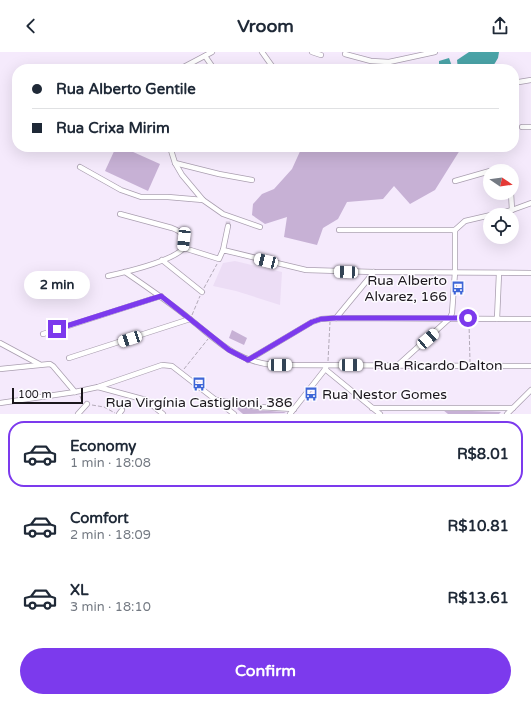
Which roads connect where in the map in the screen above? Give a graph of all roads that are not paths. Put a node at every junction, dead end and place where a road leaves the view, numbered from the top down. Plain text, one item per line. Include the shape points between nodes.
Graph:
1 (212, 52) edge
2 (262, 52) edge
3 (312, 52) edge
4 (435, 52) edge
5 (345, 54) dead end
6 (321, 55) dead end
7 (205, 56) junction
8 (190, 64) edge
9 (211, 64) edge
10 (271, 64) edge
11 (531, 80) edge
12 (519, 82) dead end
13 (522, 127) dead end
14 (531, 127) edge
15 (172, 152) edge
16 (175, 163) junction
17 (80, 167) dead end
18 (483, 173) edge
19 (252, 180) dead end
20 (455, 181) dead end
21 (203, 200) junction
22 (531, 203) edge
23 (517, 208) edge
24 (120, 214) dead end
25 (483, 217) edge
26 (228, 226) tunnel mouth
27 (260, 227) dead end
28 (339, 230) dead end
29 (455, 230) junction
30 (184, 248) junction
31 (223, 250) junction
32 (162, 260) junction
33 (125, 272) junction
34 (374, 272) junction
35 (455, 272) junction
36 (499, 273) junction
37 (531, 273) edge
38 (108, 276) dead end
39 (202, 292) dead end
40 (161, 296) junction
41 (336, 318) junction
42 (450, 318) junction
43 (190, 319) junction
44 (497, 319) junction
45 (531, 319) edge
46 (43, 334) dead end
47 (0, 342) edge
48 (69, 358) dead end
49 (248, 360) junction
50 (40, 364) junction
51 (328, 365) junction
52 (398, 365) junction
53 (531, 366) edge
54 (0, 369) edge
55 (324, 369) junction
56 (98, 387) junction
57 (531, 390) edge
58 (76, 392) junction
59 (215, 399) junction
60 (0, 403) edge
61 (85, 406) road end
62 (372, 408) junction
63 (513, 408) junction
64 (294, 409) junction
65 (122, 410) dead end
66 (78, 414) edge
67 (118, 414) edge
68 (163, 414) edge
69 (234, 414) edge
70 (290, 414) edge
71 (380, 414) edge
72 (507, 414) edge

1 - 7 street
2 - 10 street
3 - 6 street
4 - 5 street via 389,62 370,61
7 - 8 street
7 - 9 street
11 - 12 street
13 - 14 street
15 - 16 street
16 - 19 street
16 - 21 street
17 - 21 street via 121,190 142,197
18 - 20 street
21 - 27 street via 228,218 240,219
22 - 23 street
24 - 30 street via 178,230 183,234
25 - 29 street via 465,221
26 - 31 street
28 - 29 street
29 - 35 street
30 - 31 street via 219,258
30 - 32 street via 176,255
31 - 34 street via 306,270
32 - 33 street
32 - 39 street
33 - 38 street
33 - 40 street, Rua Ricardo Dalton
34 - 35 street
34 - 41 street
35 - 36 street
35 - 42 street
36 - 37 street
36 - 44 street
40 - 43 street, Rua Ricardo Dalton
40 - 46 street
41 - 42 street
41 - 49 street via 312,322
42 - 44 street
42 - 52 street
43 - 48 street
43 - 49 street, Rua Ricardo Dalton via 229,350
44 - 45 street
47 - 50 street
49 - 51 street, Rua Ricardo Dalton via 272,365
50 - 54 street
50 - 58 street via 53,366
51 - 52 street, Rua Ricardo Dalton
51 - 55 street
52 - 53 street, Rua Ricardo Dalton
55 - 62 street
55 - 64 street
56 - 58 street
56 - 59 street via 162,365 172,366
56 - 68 street via 146,400
57 - 63 street
58 - 60 street
59 - 64 street via 259,407
59 - 69 street
61 - 66 street
62 - 63 street
62 - 71 street
63 - 72 street
64 - 70 street
65 - 67 street

